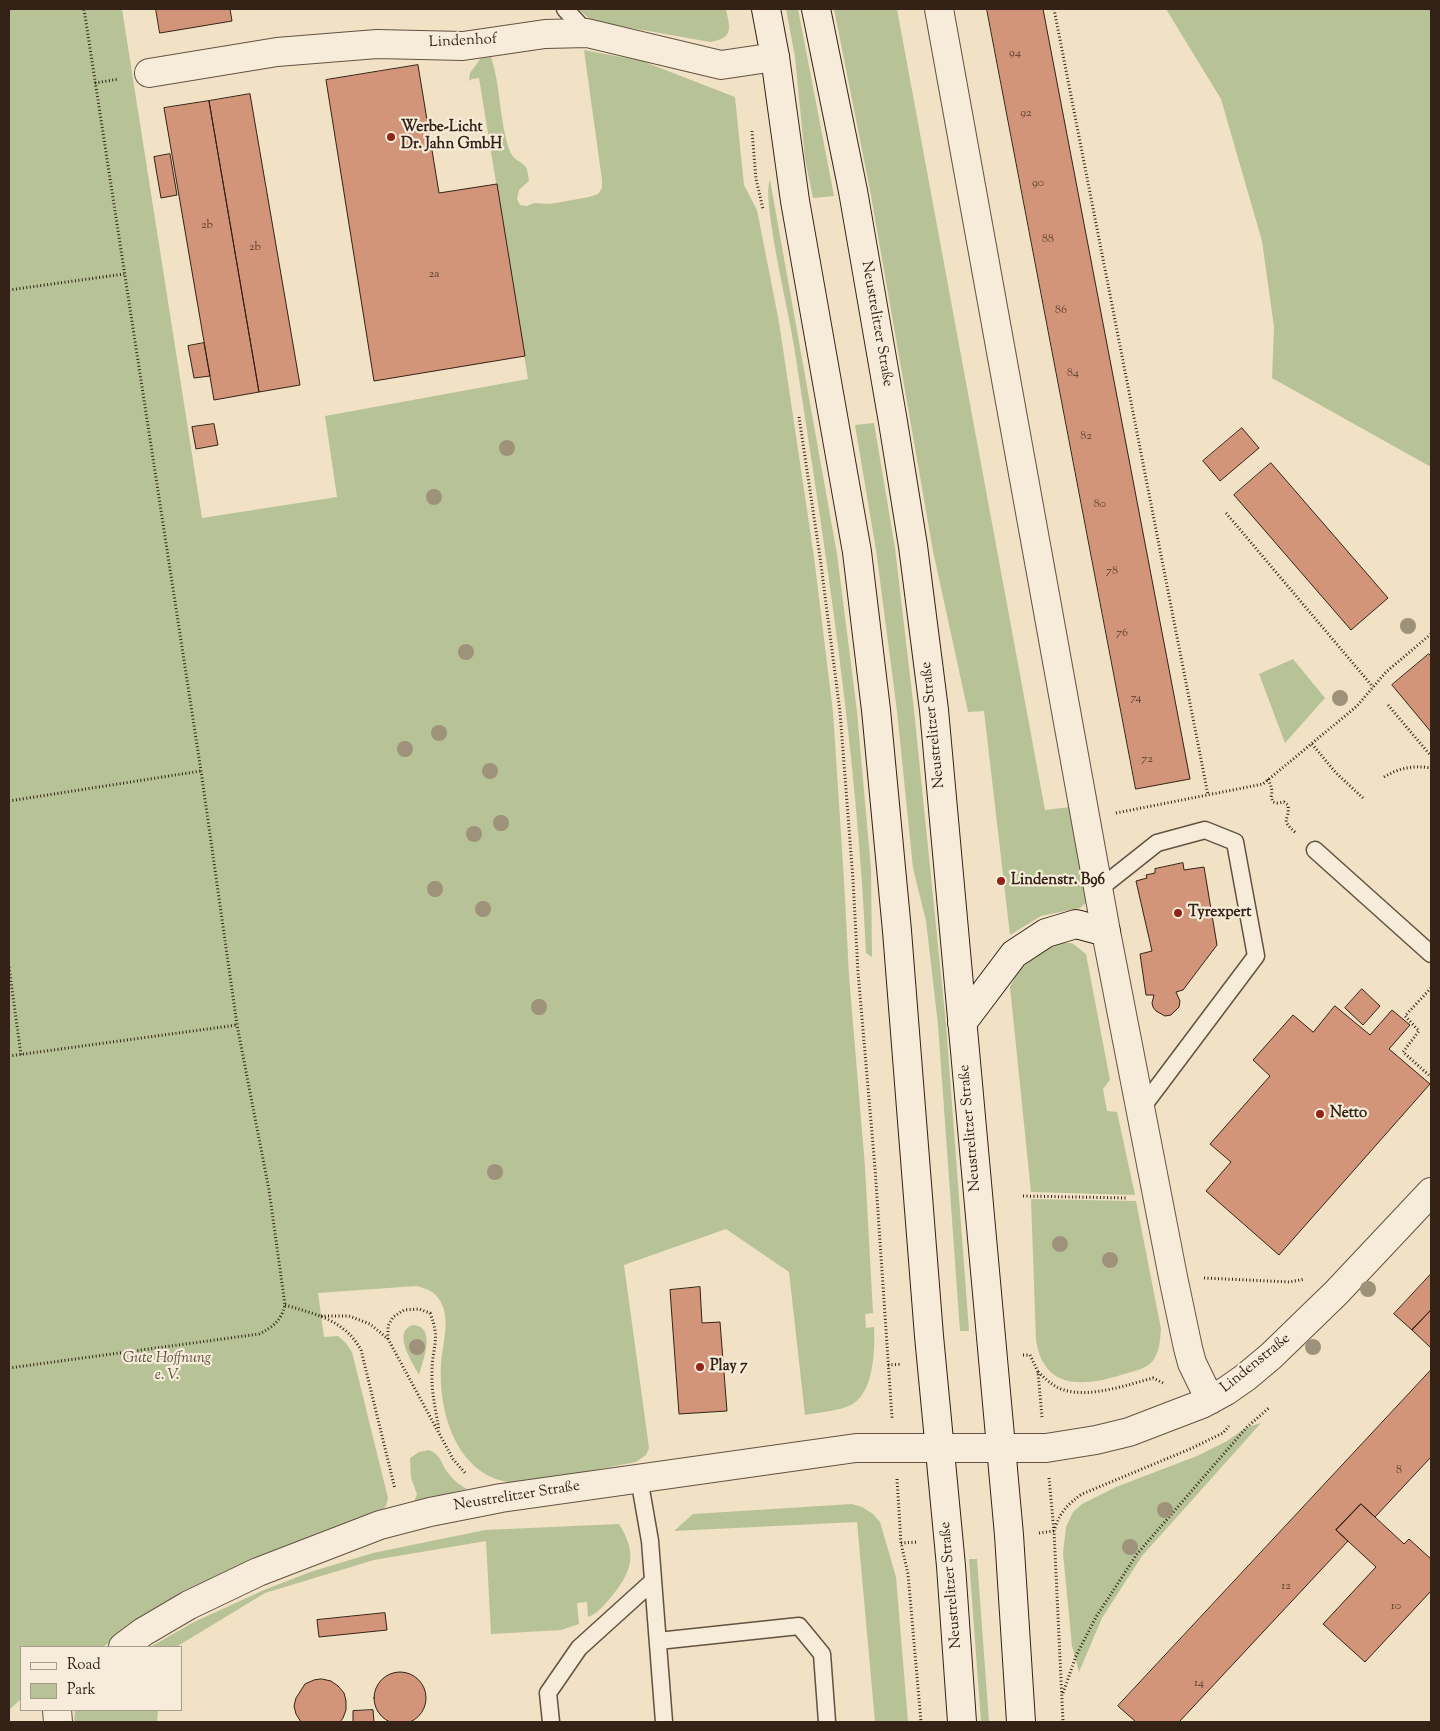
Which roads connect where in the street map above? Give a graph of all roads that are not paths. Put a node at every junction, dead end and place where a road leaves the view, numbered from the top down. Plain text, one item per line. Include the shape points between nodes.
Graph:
1 (565, 9) edge
2 (766, 9) edge
3 (816, 9) edge
4 (939, 9) edge
5 (587, 33) junction
6 (775, 57) junction
7 (136, 76) road end
8 (1314, 850) dead end
9 (1099, 889) junction
10 (1106, 932) junction
11 (1431, 954) edge
12 (962, 1023) junction
13 (1140, 1109) junction
14 (1431, 1192) edge
15 (1210, 1400) junction
16 (940, 1447) junction
17 (1000, 1448) junction
18 (639, 1478) junction
19 (653, 1581) junction
20 (658, 1641) junction
21 (125, 1646) edge
22 (551, 1722) edge
23 (664, 1722) edge
24 (827, 1722) edge
25 (962, 1722) edge
26 (1021, 1722) edge

1 - 5 lane
2 - 6 main road, Neustrelitzer Straße
3 - 12 main road, Neustrelitzer Straße via 855,201 913,546 934,710
4 - 9 main road
5 - 6 main road, Lindenhof via 721,65
5 - 7 main road, Lindenhof via 545,34 463,46 377,44 278,52
6 - 16 main road, Neustrelitzer Straße via 795,201 857,552 876,710
8 - 11 lane
9 - 10 main road
9 - 13 lane via 1157,843 1205,830 1235,842 1256,956
10 - 12 main road via 1076,924 1046,933 1014,954
10 - 13 main road
12 - 17 main road, Neustrelitzer Straße
13 - 15 main road via 1188,1348
14 - 15 main road, Lindenstraße via 1336,1293 1271,1356
15 - 17 main road, Lindenstraße via 1129,1432 1096,1440 1046,1448
16 - 17 main road, Neustrelitzer Straße
16 - 18 main road, Neustrelitzer Straße via 856,1448
16 - 25 main road, Neustrelitzer Straße
17 - 26 main road, Neustrelitzer Straße
18 - 19 lane
18 - 21 main road, Neustrelitzer Straße via 502,1498 380,1525 258,1572 190,1605
19 - 20 lane
19 - 22 lane via 579,1648 548,1693
20 - 23 lane
20 - 24 lane via 799,1626 822,1654

